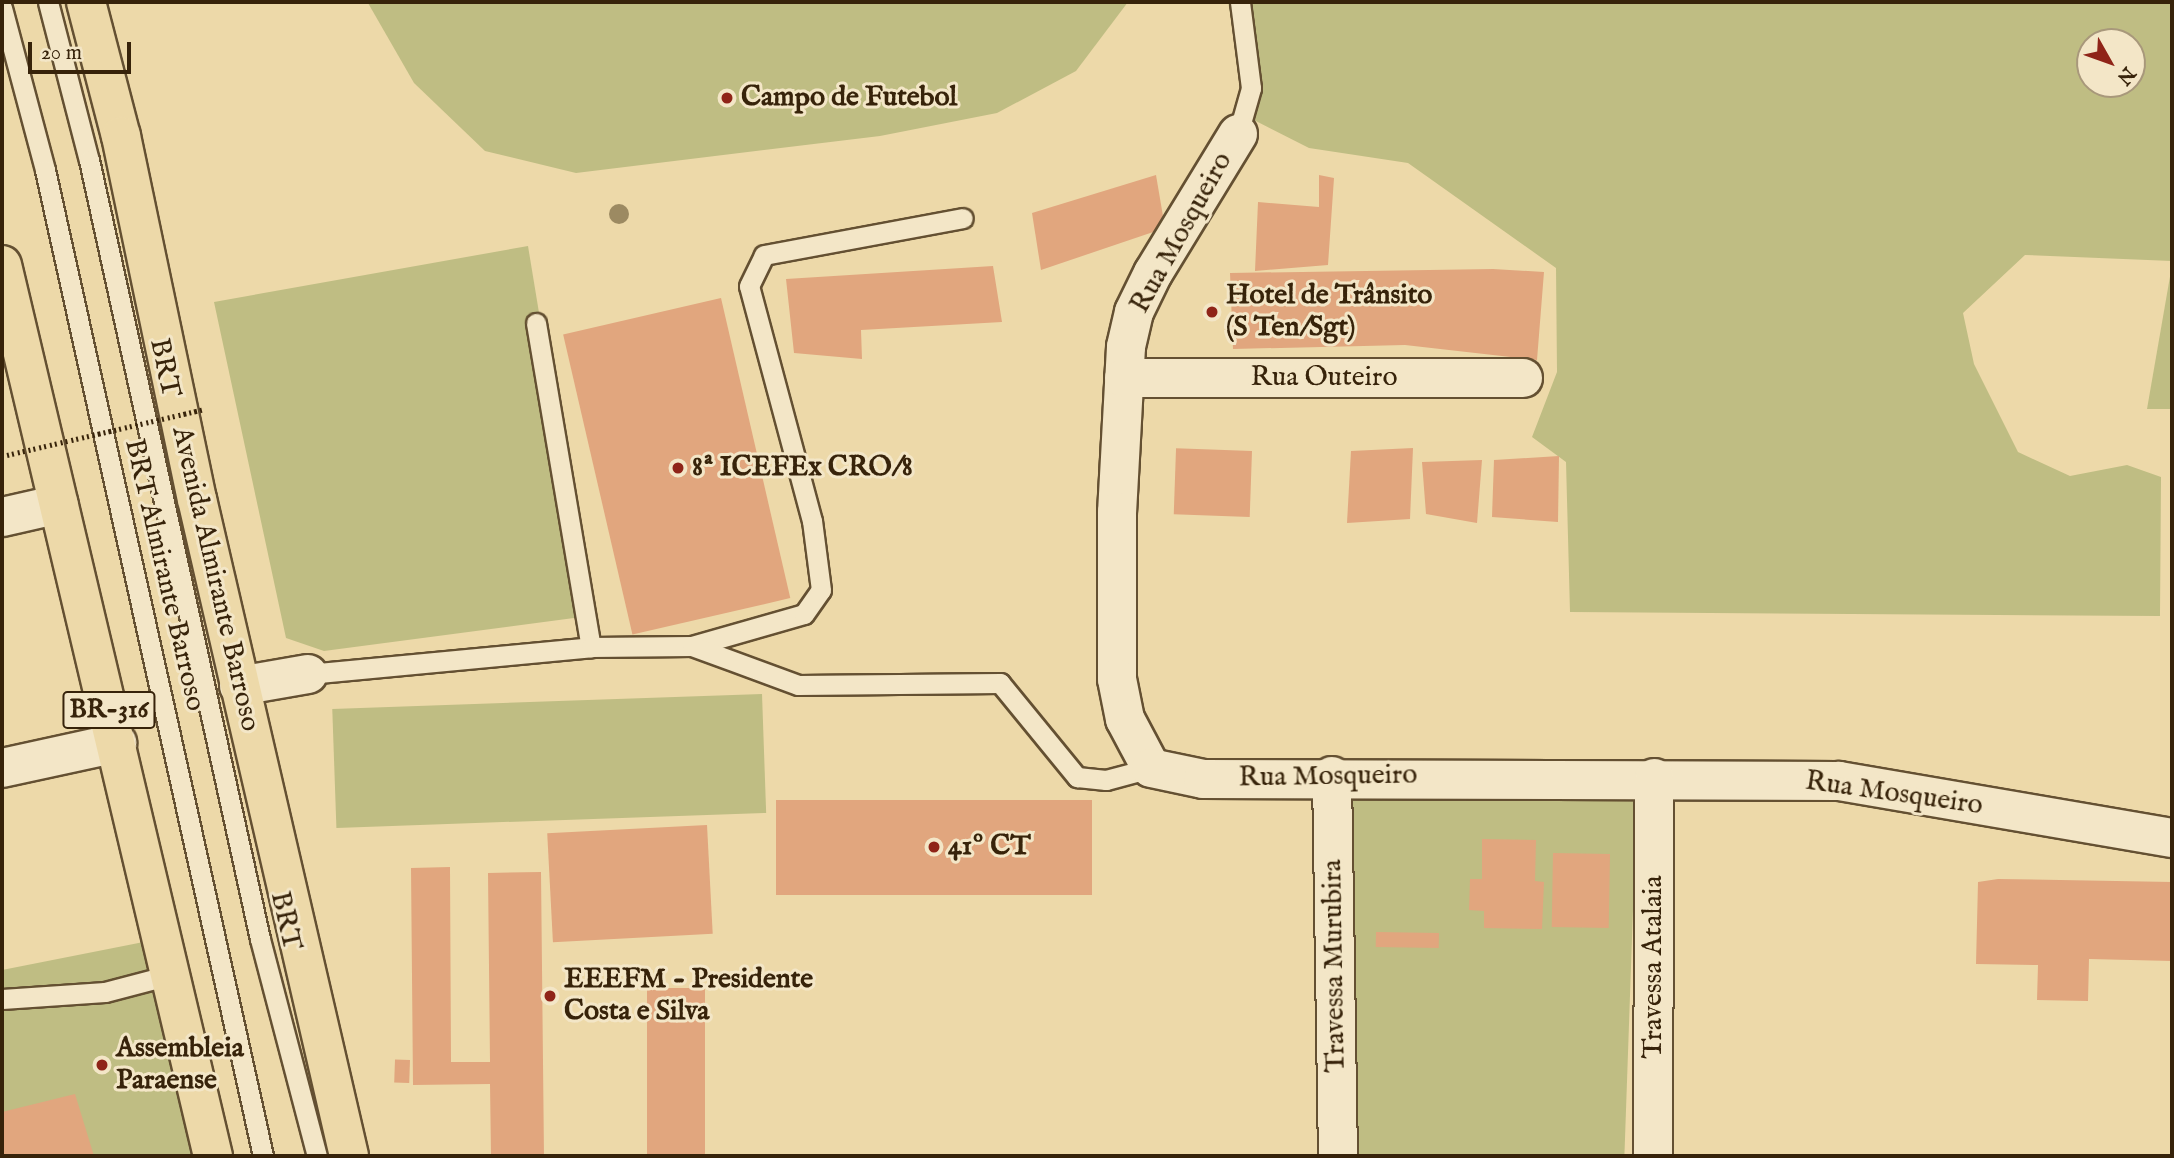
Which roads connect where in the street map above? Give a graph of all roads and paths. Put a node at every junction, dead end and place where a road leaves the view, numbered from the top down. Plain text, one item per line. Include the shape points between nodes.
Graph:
1 (48, 2) edge
2 (86, 2) edge
3 (1240, 2) edge
4 (2, 8) edge
5 (1238, 134) joint
6 (963, 218) dead end
7 (2, 265) edge
8 (536, 323) dead end
9 (1124, 378) junction
10 (1523, 379) dead end
11 (204, 408) dead end
12 (8, 455) dead end
13 (59, 504) junction
14 (2, 517) edge
15 (692, 646) junction
16 (591, 647) junction
17 (308, 674) joint
18 (239, 686) junction
19 (117, 743) junction
20 (2, 768) edge
21 (1151, 768) junction
22 (1332, 776) junction
23 (1654, 778) junction
24 (2172, 838) edge
25 (170, 975) junction
26 (2, 999) edge
27 (338, 1153) edge
28 (213, 1156) edge
29 (264, 1156) edge
30 (1338, 1156) edge
31 (1653, 1156) edge

1 - 27 lane, BRT via 89,160 260,939
2 - 18 highway, Avenida Almirante Barroso via 121,136
3 - 5 lane via 1251,88
4 - 29 lane, BRT Almirante Barroso via 45,170
5 - 9 street, Rua Mosqueiro via 1134,312
6 - 15 lane via 764,255 750,286 812,521 821,590 804,614
7 - 13 highway, BR-316
8 - 16 lane
9 - 10 street, Rua Outeiro
9 - 21 street, Rua Mosqueiro via 1117,679 1125,719
11 - 12 path, bridge
13 - 14 street
13 - 19 highway, BR-316
15 - 16 lane
15 - 21 lane via 798,685 1000,684 1077,777 1106,780
16 - 17 lane
17 - 18 street
18 - 27 highway, Avenida Almirante Barroso
19 - 20 street
19 - 25 highway, BR-316
21 - 22 street, Rua Mosqueiro via 1203,779
22 - 23 street, Rua Mosqueiro
22 - 30 street, Travessa Murubira
23 - 24 street, Rua Mosqueiro via 1839,781
23 - 31 street, Travessa Atalaia
25 - 26 lane via 105,992
25 - 28 highway, BR-316

